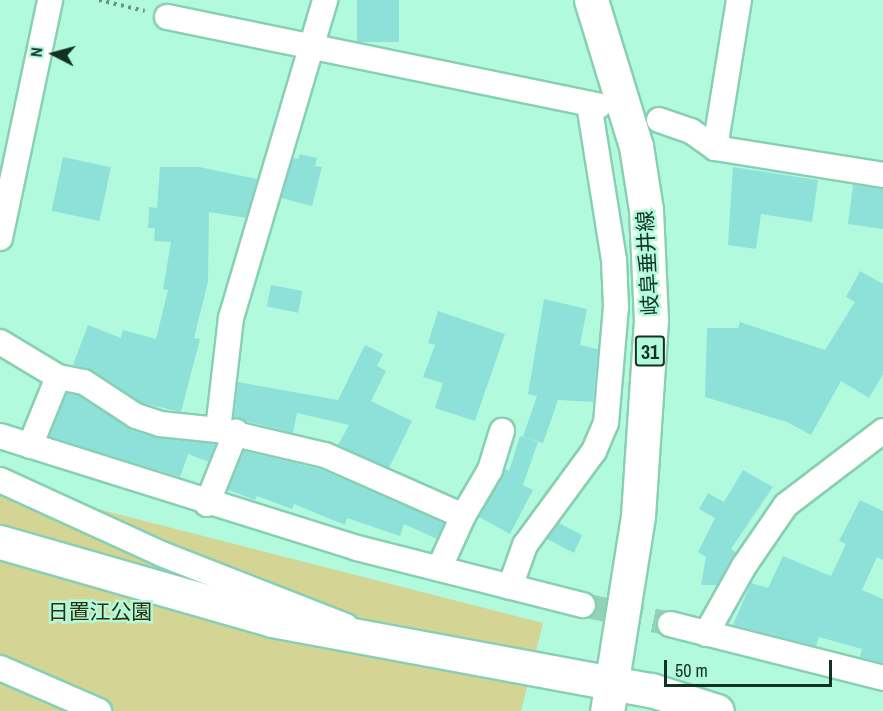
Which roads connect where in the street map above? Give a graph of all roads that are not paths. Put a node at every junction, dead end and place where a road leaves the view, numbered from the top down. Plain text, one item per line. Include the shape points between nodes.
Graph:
1 (50, 0) edge
2 (325, 0) edge
3 (591, 0) edge
4 (739, 0) edge
5 (167, 17) road end
6 (314, 49) junction
7 (660, 120) dead end
8 (715, 148) junction
9 (883, 175) edge
10 (0, 238) edge
11 (0, 342) edge
12 (58, 377) junction
13 (227, 431) junction
14 (502, 431) dead end
15 (883, 431) edge
16 (0, 436) edge
17 (30, 446) junction
18 (0, 480) edge
19 (207, 504) junction
20 (463, 516) junction
21 (0, 542) edge
22 (438, 569) junction
23 (510, 587) junction
24 (583, 605) tunnel mouth
25 (670, 624) tunnel mouth
26 (706, 634) junction
27 (386, 645) junction
28 (0, 668) edge
29 (883, 678) edge
30 (609, 701) edge
31 (99, 711) edge
32 (717, 711) edge

1 - 10 street
2 - 6 street
3 - 30 main road, 岐阜垂井線 / 31 via 636,146 650,279 641,481
4 - 8 street
5 - 6 street
6 - 13 street via 231,318
6 - 23 street via 594,105 614,260 615,343 606,423 594,451 525,545
7 - 8 street via 691,131
8 - 9 street
11 - 12 street
12 - 13 street via 84,382 136,416 160,424
12 - 17 street
13 - 19 street
13 - 20 street via 325,455
14 - 20 street via 490,470
15 - 26 street via 786,505 744,567
16 - 17 street
17 - 19 street via 96,463
18 - 27 street via 164,555 308,607
19 - 22 street
20 - 22 street
21 - 27 main road via 272,620
22 - 23 street
23 - 24 street
25 - 26 street
26 - 29 street
27 - 30 main road
28 - 31 street
30 - 32 main road

